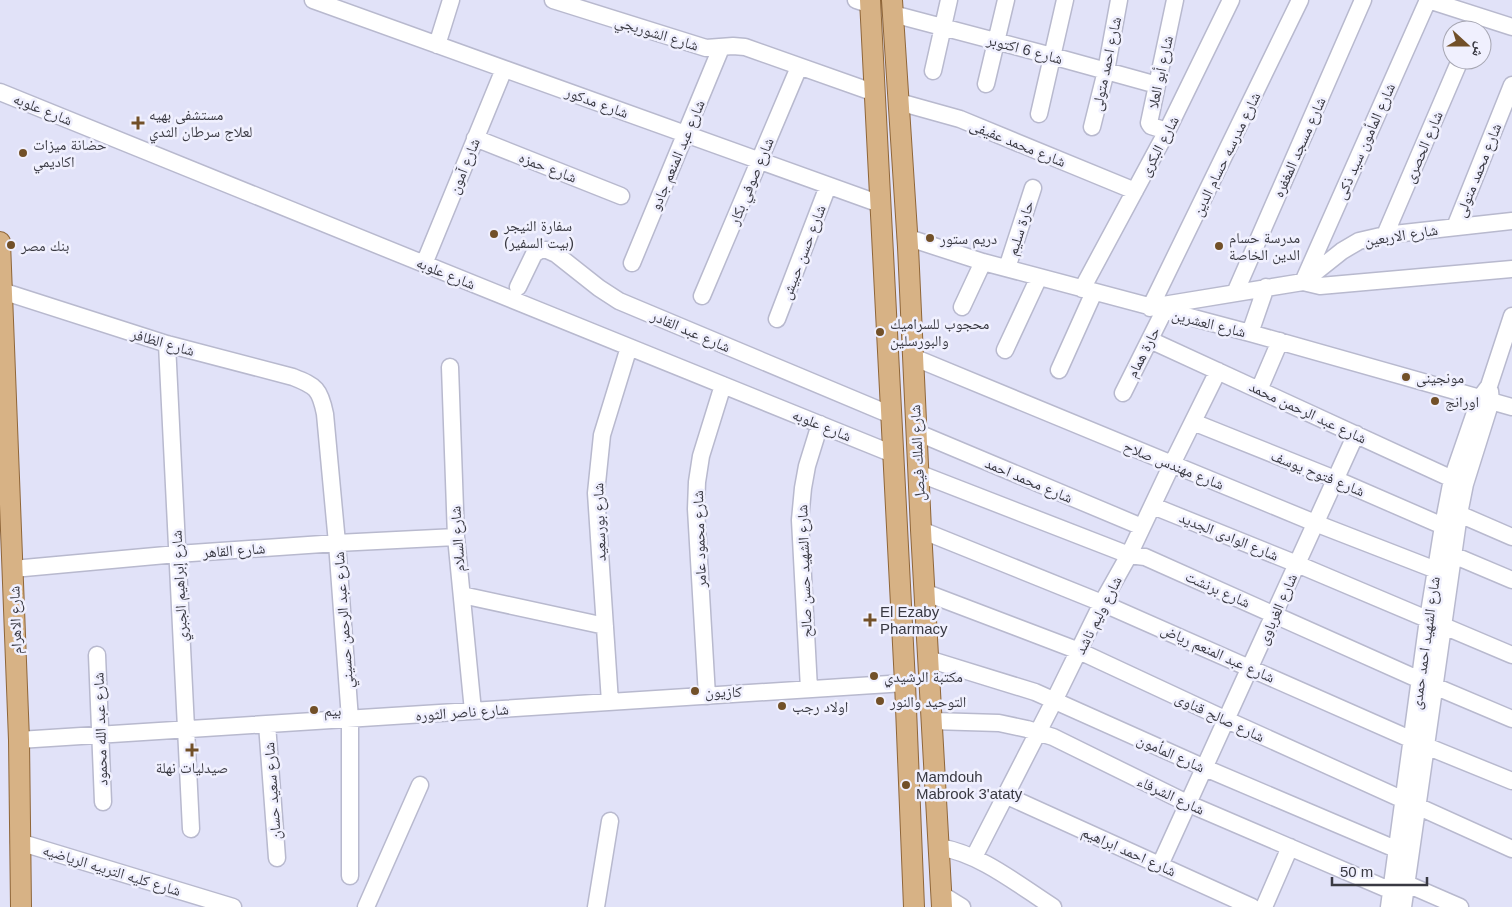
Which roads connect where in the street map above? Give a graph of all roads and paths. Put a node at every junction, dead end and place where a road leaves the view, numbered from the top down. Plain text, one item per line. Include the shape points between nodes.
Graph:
1 (313, 0) edge
2 (451, 0) edge
3 (553, 0) edge
4 (949, 0) edge
5 (1006, 0) edge
6 (1065, 0) edge
7 (1119, 0) edge
8 (1175, 0) edge
9 (1230, 0) edge
10 (1300, 0) edge
11 (1363, 0) edge
12 (1428, 0) edge
13 (866, 2) edge
14 (893, 7) edge
15 (1468, 20) edge
16 (1492, 25) edge
17 (1512, 26) edge
18 (943, 27) junction
19 (996, 41) junction
20 (437, 44) junction
21 (721, 48) junction
22 (1052, 56) junction
23 (800, 66) junction
24 (504, 69) junction
25 (1456, 70) edge
26 (933, 71) dead end
27 (1106, 72) junction
28 (986, 84) dead end
29 (1157, 85) junction
30 (1512, 85) edge
31 (0, 92) edge
32 (875, 93) junction
33 (899, 102) junction
34 (1039, 114) dead end
35 (1092, 127) dead end
36 (1167, 131) junction
37 (686, 134) junction
38 (475, 138) junction
39 (759, 161) junction
40 (828, 186) junction
41 (1034, 188) dead end
42 (1135, 191) junction
43 (621, 196) dead end
44 (880, 204) junction
45 (1512, 222) edge
46 (1455, 227) junction
47 (1385, 235) junction
48 (906, 237) junction
49 (0, 242) edge
50 (983, 262) junction
51 (632, 263) dead end
52 (424, 264) junction
53 (1007, 268) junction
54 (1512, 269) edge
55 (1039, 277) junction
56 (1303, 282) junction
57 (518, 287) dead end
58 (1266, 288) junction
59 (1088, 290) junction
60 (2, 291) junction
61 (1235, 293) junction
62 (702, 296) dead end
63 (962, 307) dead end
64 (1157, 309) junction
65 (1512, 316) edge
66 (777, 319) dead end
67 (1250, 333) junction
68 (1150, 340) junction
69 (1280, 341) junction
70 (167, 344) junction
71 (1508, 345) edge
72 (628, 347) junction
73 (1005, 350) dead end
74 (913, 356) junction
75 (450, 366) dead end
76 (1058, 370) dead end
77 (1218, 371) junction
78 (723, 385) junction
79 (1260, 390) junction
80 (1123, 393) dead end
81 (1487, 395) junction
82 (321, 396) joint
83 (1512, 407) edge
84 (891, 416) junction
85 (1193, 422) junction
86 (820, 424) junction
87 (916, 432) junction
88 (1356, 434) junction
89 (893, 454) junction
90 (1172, 464) junction
91 (918, 473) junction
92 (1335, 479) junction
93 (1459, 482) junction
94 (1153, 506) junction
95 (1459, 514) junction
96 (1316, 523) junction
97 (1443, 526) junction
98 (1142, 527) junction
99 (921, 530) junction
100 (456, 537) junction
101 (1512, 537) edge
102 (337, 543) junction
103 (177, 554) junction
104 (1129, 555) junction
105 (1453, 555) junction
106 (1297, 564) junction
107 (13, 570) junction
108 (1436, 570) junction
109 (1512, 580) edge
110 (924, 592) junction
111 (462, 594) junction
112 (1102, 603) junction
113 (1274, 615) junction
114 (1428, 618) junction
115 (1444, 625) junction
116 (605, 626) junction
117 (1079, 651) junction
118 (98, 655) dead end
119 (1512, 655) edge
120 (928, 659) junction
121 (8, 663) edge
122 (1251, 667) junction
123 (1420, 680) junction
124 (905, 683) junction
125 (1435, 686) junction
126 (809, 690) junction
127 (707, 696) junction
128 (1054, 701) junction
129 (610, 702) junction
130 (474, 711) junction
131 (350, 719) junction
132 (1512, 719) edge
133 (1227, 720) junction
134 (932, 721) junction
135 (267, 724) junction
136 (186, 729) junction
137 (1038, 732) junction
138 (100, 735) junction
139 (19, 740) junction
140 (1419, 742) junction
141 (1205, 768) junction
142 (1512, 781) edge
143 (420, 785) dead end
144 (1005, 795) junction
145 (103, 802) dead end
146 (1189, 804) junction
147 (1410, 804) junction
148 (610, 821) dead end
149 (191, 829) dead end
150 (19, 842) junction
151 (939, 847) junction
152 (1290, 847) junction
153 (1512, 849) edge
154 (1404, 853) junction
155 (974, 857) junction
156 (277, 858) dead end
157 (1160, 865) junction
158 (350, 876) dead end
159 (1399, 897) edge
160 (942, 901) edge
161 (1248, 906) edge
162 (21, 907) edge
163 (233, 907) edge
164 (366, 907) edge
165 (596, 907) edge
166 (914, 907) edge
167 (962, 907) edge
168 (1053, 907) edge
169 (1264, 907) edge
170 (1460, 907) edge

1 - 20 street, شارع مدكور
2 - 20 street
3 - 21 street, شارع الشوربجي via 706,48
4 - 18 street
5 - 19 street
6 - 22 street
7 - 27 street, شارع احمد متولى
8 - 29 street, شارع أبو العلا
9 - 36 street, شارع البكرى
10 - 64 street, شارع مدرسه حسام الدين
11 - 61 street, شارع مسجد المغفره
12 - 15 street
12 - 56 street, شارع المأمون سيد ذكى
13 - 32 main road, شارع الملك فيصل
14 - 18 street, شارع 6 اكتوبر
14 - 33 main road, شارع الملك فيصل
16 - 17 street
18 - 19 street, شارع 6 اكتوبر
18 - 26 street
19 - 22 street, شارع 6 اكتوبر
19 - 28 street
20 - 24 street, شارع مدكور
21 - 23 street, شارع الشوربجي via 745,47
21 - 37 street, شارع عبد المنعم جادو
22 - 27 street, شارع 6 اكتوبر
22 - 34 street
23 - 32 street, شارع الشوربجي
23 - 39 street, شارع صوفي بكار
24 - 37 street, شارع مدكور
24 - 38 street, شارع آمون
25 - 47 street, شارع الحصرى
27 - 29 street, شارع 6 اكتوبر
27 - 35 street, شارع احمد متولى
29 - 36 street, شارع أبو العلا via 1149,123
30 - 46 street, شارع محمد متولى
31 - 52 street, شارع علوبه
32 - 44 main road, شارع الملك فيصل
33 - 42 street, شارع محمد عفيفى via 960,119
33 - 48 main road, شارع الملك فيصل
36 - 42 street, شارع البكرى
37 - 39 street, شارع مدكور
37 - 51 street, شارع عبد المنعم جادو
38 - 43 street, شارع حمزه
38 - 52 street, شارع آمون
39 - 40 street, شارع مدكور
39 - 62 street, شارع صوفي بكار
40 - 44 street, شارع مدكور
40 - 66 street, شارع حسن حبيش
41 - 53 street, حارة سليم
42 - 59 street, شارع البكرى
44 - 84 main road, شارع الملك فيصل
45 - 46 street, شارع الاربعين
46 - 47 street, شارع الاربعين
47 - 56 street, شارع الاربعين via 1359,241
48 - 50 street, شارع العشرين
48 - 74 main road, شارع الملك فيصل
49 - 60 main road, شارع الاهرام
50 - 53 street, شارع العشرين
50 - 63 street
52 - 72 street, شارع علوبه
53 - 55 street, شارع العشرين
54 - 56 street, شارع الاربعين via 1320,286
55 - 59 street, شارع العشرين
55 - 73 street
56 - 58 street, شارع الاربعين
57 - 84 street, شارع عبد القادر via 534,254 548,250 619,301
58 - 61 street, شارع الاربعين
58 - 67 street
59 - 64 street, شارع العشرين
59 - 76 street, شارع البكرى
60 - 70 street, شارع الظافر
60 - 107 main road, شارع الاهرام
61 - 64 street, شارع الاربعين
64 - 67 street, شارع العشرين
64 - 68 street, حارة همام
65 - 71 street, شارع الشهيد احمد حمدى
67 - 69 street, شارع العشرين
68 - 77 street, شارع عبد الرحمن محمد
68 - 80 street, حارة همام
69 - 79 street
69 - 81 street, شارع العشرين
70 - 82 street, شارع الظافر via 293,377 310,384
70 - 103 street, شارع إبراهيم الجبري
71 - 81 street, شارع الشهيد احمد حمدى
72 - 78 street, شارع علوبه
72 - 116 street, شارع بورسعيد via 602,434 598,464 596,493
74 - 87 main road, شارع الملك فيصل
74 - 90 street, شارع مهندس صلاح
75 - 100 street, شارع السلام
77 - 79 street, شارع عبد الرحمن محمد
77 - 85 street, شارع وليم ناشد
78 - 86 street, شارع علوبه
78 - 127 street, شارع محمود عامر via 701,456 696,491
79 - 88 street, شارع عبد الرحمن محمد
81 - 83 street, شارع العشرين
81 - 93 street, شارع الشهيد احمد حمدى
82 - 102 street, شارع عبد الرحمن حسيني
84 - 89 main road, شارع الملك فيصل
85 - 90 street, شارع وليم ناشد
85 - 92 street, شارع فتوح يوسف
86 - 89 street, شارع علوبه
86 - 126 street, شارع الشهيد حسن صالح via 806,474 800,520
87 - 91 main road, شارع الملك فيصل
87 - 98 street, شارع محمد احمد
88 - 92 street, شارع الغرباوى
88 - 93 street, شارع عبد الرحمن محمد
89 - 124 main road, شارع الملك فيصل
90 - 94 street, شارع وليم ناشد
90 - 96 street, شارع مهندس صلاح
91 - 99 main road, شارع الملك فيصل
91 - 104 street, شارع برنشت
92 - 96 street, شارع الغرباوى
92 - 97 street, شارع فتوح يوسف
93 - 95 street, شارع الشهيد احمد حمدى
93 - 97 street, شارع الشهيد احمد حمدى
94 - 98 street, شارع وليم ناشد
94 - 106 street, شارع الوادى الجديد
95 - 101 street
95 - 105 street, شارع الشهيد احمد حمدى
96 - 106 street, شارع الغرباوى
96 - 108 street, شارع مهندس صلاح
97 - 108 street, شارع الشهيد احمد حمدى
98 - 104 street, شارع وليم ناشد
99 - 110 main road, شارع الملك فيصل
99 - 112 street, شارع عبد المنعم رياض
100 - 102 street, شارع القاهر
100 - 111 street, شارع السلام
102 - 103 street, شارع القاهر
102 - 131 street, شارع عبد الرحمن حسيني
103 - 107 street, شارع القاهر
103 - 136 street, شارع إبراهيم الجبري
104 - 112 street, شارع وليم ناشد
104 - 113 street, شارع برنشت via 1145,557
105 - 109 street
105 - 115 street, شارع الشهيد احمد حمدى
106 - 113 street, شارع الغرباوى
106 - 114 street, شارع الوادى الجديد
107 - 121 main road, شارع الاهرام
108 - 114 street, شارع الشهيد احمد حمدى
110 - 117 street, شارع صالح قناوى
110 - 120 main road, شارع الملك فيصل
111 - 116 street
111 - 130 street, شارع السلام
112 - 117 street, شارع وليم ناشد
112 - 122 street, شارع عبد المنعم رياض
113 - 122 street, شارع الغرباوى
113 - 123 street, شارع برنشت
114 - 115 street, شارع الوادى الجديد
114 - 123 street, شارع الشهيد احمد حمدى
115 - 119 street, شارع الوادى الجديد
115 - 125 street, شارع الشهيد احمد حمدى
116 - 129 street, شارع بورسعيد
117 - 128 street, شارع وليم ناشد
117 - 133 street, شارع صالح قناوى
118 - 138 street, شارع عبد الله محمود
120 - 128 street, شارع المأمون via 1022,687
120 - 134 main road, شارع الملك فيصل
121 - 139 main road, شارع الاهرام
122 - 133 street, شارع الغرباوى
122 - 140 street, شارع عبد المنعم رياض
123 - 125 street, شارع برنشت
123 - 140 street, شارع الشهيد احمد حمدى
124 - 126 street, شارع ناصر الثوره
124 - 166 main road, شارع الملك فيصل
125 - 132 street, شارع برنشت
125 - 140 street, شارع الشهيد احمد حمدى
126 - 127 street, شارع ناصر الثوره
127 - 129 street, شارع ناصر الثوره
128 - 137 street, شارع وليم ناشد
128 - 141 street, شارع المأمون
129 - 130 street, شارع ناصر الثوره
130 - 131 street, شارع ناصر الثوره
131 - 135 street, شارع ناصر الثوره
131 - 158 street, شارع عبد الرحمن حسيني
133 - 141 street, شارع الغرباوى
133 - 147 street, شارع صالح قناوى
134 - 137 street, شارع الشرفاء via 999,724
134 - 151 main road, شارع الملك فيصل
135 - 136 street, شارع ناصر الثوره
135 - 156 street, شارع سعيد حسان
136 - 138 street, شارع ناصر الثوره
136 - 149 street, شارع إبراهيم الجبري
137 - 144 street, شارع وليم ناشد
137 - 146 street, شارع الشرفاء via 1065,742
138 - 139 street, شارع ناصر الثوره
138 - 145 street, شارع عبد الله محمود
139 - 150 main road, شارع الاهرام
140 - 142 street, شارع عبد المنعم رياض
140 - 147 street, شارع الشهيد احمد حمدى
141 - 146 street, شارع الغرباوى
141 - 154 street, شارع المأمون
143 - 164 street
144 - 155 street, شارع وليم ناشد
144 - 157 street, شارع احمد ابراهيم
146 - 152 street, شارع الشرفاء
146 - 157 street, شارع الغرباوى
147 - 153 street, شارع صالح قناوى
147 - 154 street, شارع الشهيد احمد حمدى
148 - 165 street
150 - 162 main road, شارع الاهرام
150 - 163 street, شارع كليه التربيه الرياضيه
151 - 155 street
151 - 160 main road, شارع الملك فيصل
152 - 159 street, شارع الشرفاء
152 - 169 street
154 - 159 street, شارع الشهيد احمد حمدى
155 - 168 street
157 - 161 street, شارع احمد ابراهيم
159 - 170 street, شارع الشرفاء
160 - 167 street

